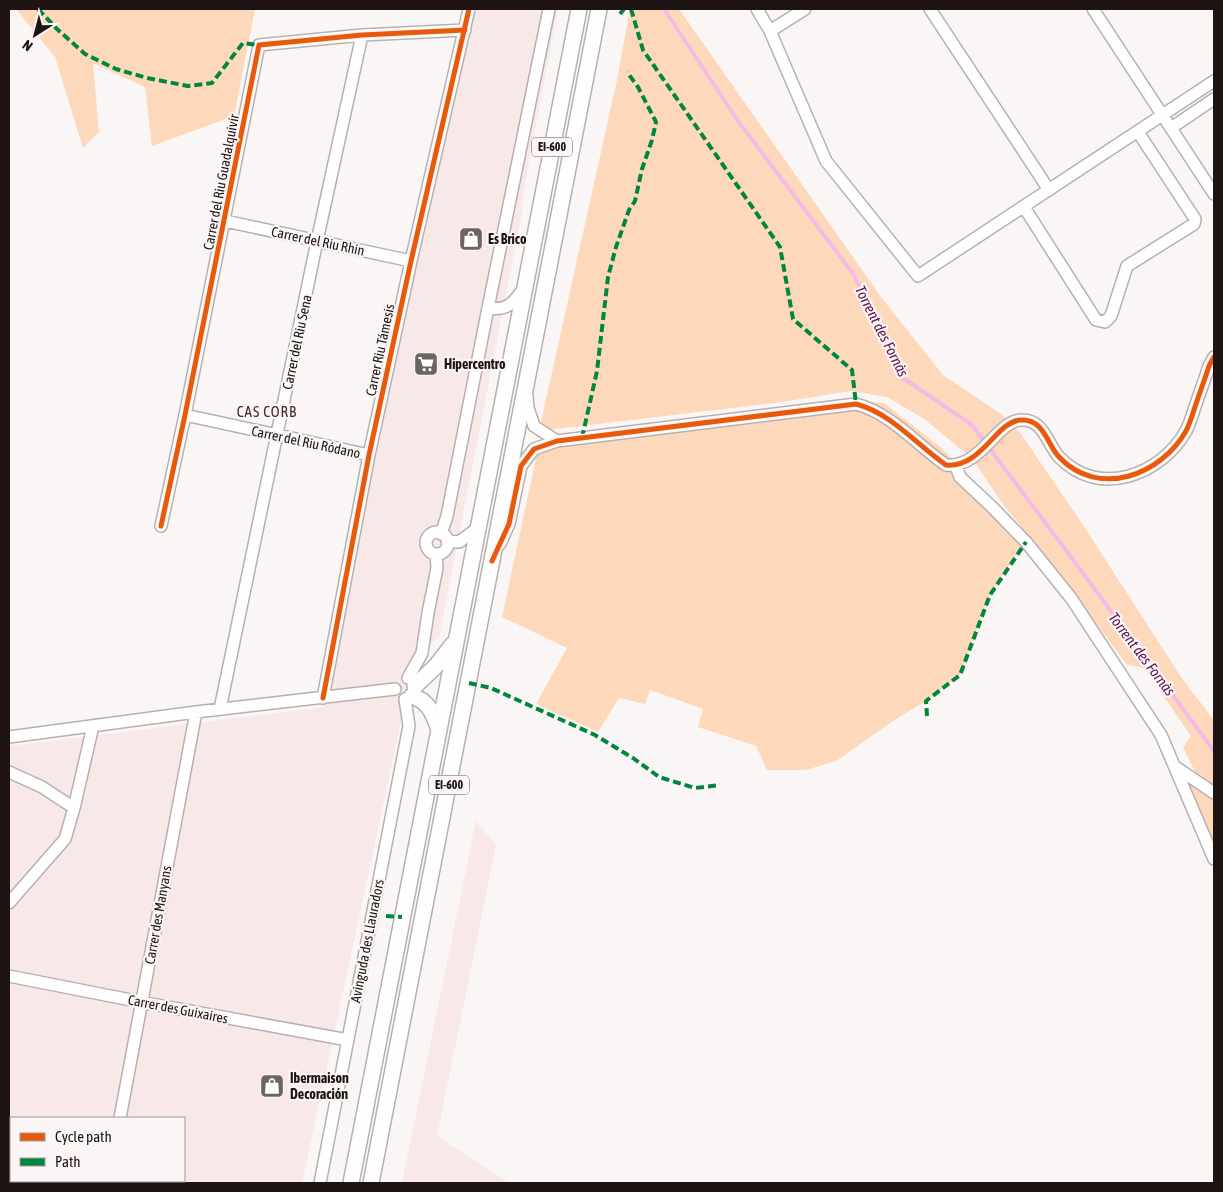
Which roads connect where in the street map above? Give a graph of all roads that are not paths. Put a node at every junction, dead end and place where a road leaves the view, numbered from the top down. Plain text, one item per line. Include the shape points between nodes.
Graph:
1 (470, 9) edge
2 (549, 9) edge
3 (579, 9) edge
4 (600, 9) edge
5 (757, 9) edge
6 (806, 9) edge
7 (930, 9) edge
8 (1093, 9) edge
9 (465, 30) junction
10 (770, 31) junction
11 (362, 35) junction
12 (1214, 81) edge
13 (1214, 99) edge
14 (1162, 115) junction
15 (1171, 128) junction
16 (1138, 132) junction
17 (1049, 190) junction
18 (1214, 194) edge
19 (1024, 206) junction
20 (224, 221) junction
21 (317, 241) junction
22 (411, 261) junction
23 (525, 286) junction
24 (488, 308) junction
25 (1214, 356) edge
26 (526, 388) junction
27 (185, 415) junction
28 (278, 436) junction
29 (557, 441) junction
30 (369, 456) junction
31 (956, 466) junction
32 (161, 526) dead end
33 (478, 528) junction
34 (444, 537) junction
35 (436, 554) junction
36 (492, 561) junction
37 (457, 639) junction
38 (395, 689) junction
39 (410, 690) junction
40 (323, 698) junction
41 (220, 709) junction
42 (196, 712) junction
43 (93, 726) junction
44 (439, 730) junction
45 (9, 737) edge
46 (1174, 766) junction
47 (9, 772) edge
48 (1214, 793) edge
49 (74, 808) junction
50 (1214, 859) edge
51 (9, 903) edge
52 (9, 976) edge
53 (142, 1002) junction
54 (348, 1040) junction
55 (120, 1117) edge
56 (320, 1183) edge
57 (351, 1183) edge
58 (371, 1183) edge

1 - 9 street, Carrer Riu Támesis
2 - 24 street
3 - 23 main road, EI-600
4 - 26 main road, EI-600
5 - 10 street
6 - 10 street
7 - 17 street
8 - 14 street
9 - 11 street, Carrer del Riu Guadalquivir
9 - 22 street, Carrer Riu Támesis
10 - 19 street via 826,161 918,276
11 - 20 street, Carrer del Riu Guadalquivir via 259,45
11 - 21 street, Carrer del Riu Sena
12 - 14 street
13 - 15 street
14 - 15 street
14 - 16 street
15 - 18 street
16 - 17 street
16 - 19 street via 1195,218 1194,224 1128,266 1111,316 1105,322 1096,320
17 - 19 street
20 - 21 street, Carrer del Riu Rhin
20 - 27 street, Carrer del Riu Guadalquivir
21 - 22 street, Carrer del Riu Rhin
21 - 28 street, Carrer del Riu Sena
22 - 30 street, Carrer Riu Támesis
23 - 24 street via 505,308
23 - 33 main road, EI-600
24 - 34 street
25 - 31 street via 1187,429 1176,445 1161,460 1129,477 1094,479 1077,472 1058,457 1038,425 1029,421 1009,424 971,459
26 - 29 street via 534,426
26 - 36 main road, EI-600
27 - 28 street, Carrer del Riu Ródano
27 - 32 street, Carrer del Riu Guadalquivir
28 - 30 street, Carrer del Riu Ródano
28 - 41 street, Carrer del Riu Sena
29 - 31 street via 856,404 881,414 946,465
29 - 36 street via 534,449 521,466 508,524
30 - 40 street, Carrer Riu Támesis
31 - 46 street via 960,477 1026,542 1071,598 1161,735
33 - 34 street via 459,542
33 - 37 main road, EI-600
34 - 35 street via 447,548
34 - 35 street via 434,533 426,540 428,550
35 - 39 street via 437,568 422,653
36 - 58 main road, EI-600
37 - 39 main road via 442,660
37 - 44 main road, EI-600
38 - 39 street via 400,697
38 - 39 street via 399,681
38 - 40 street
39 - 44 main road via 426,703
39 - 54 street, Avinguda des Llauradors via 409,726
40 - 41 street
41 - 42 street
42 - 43 street
42 - 53 street, Carrer des Manyans
43 - 45 street
43 - 49 street
44 - 57 main road, EI-600
46 - 48 street
46 - 50 street
47 - 49 street via 42,787
49 - 51 street via 64,839
52 - 53 street, Carrer des Guixaires
53 - 54 street, Carrer des Guixaires
53 - 55 street, Carrer des Manyans
54 - 56 street, Avinguda des Llauradors

